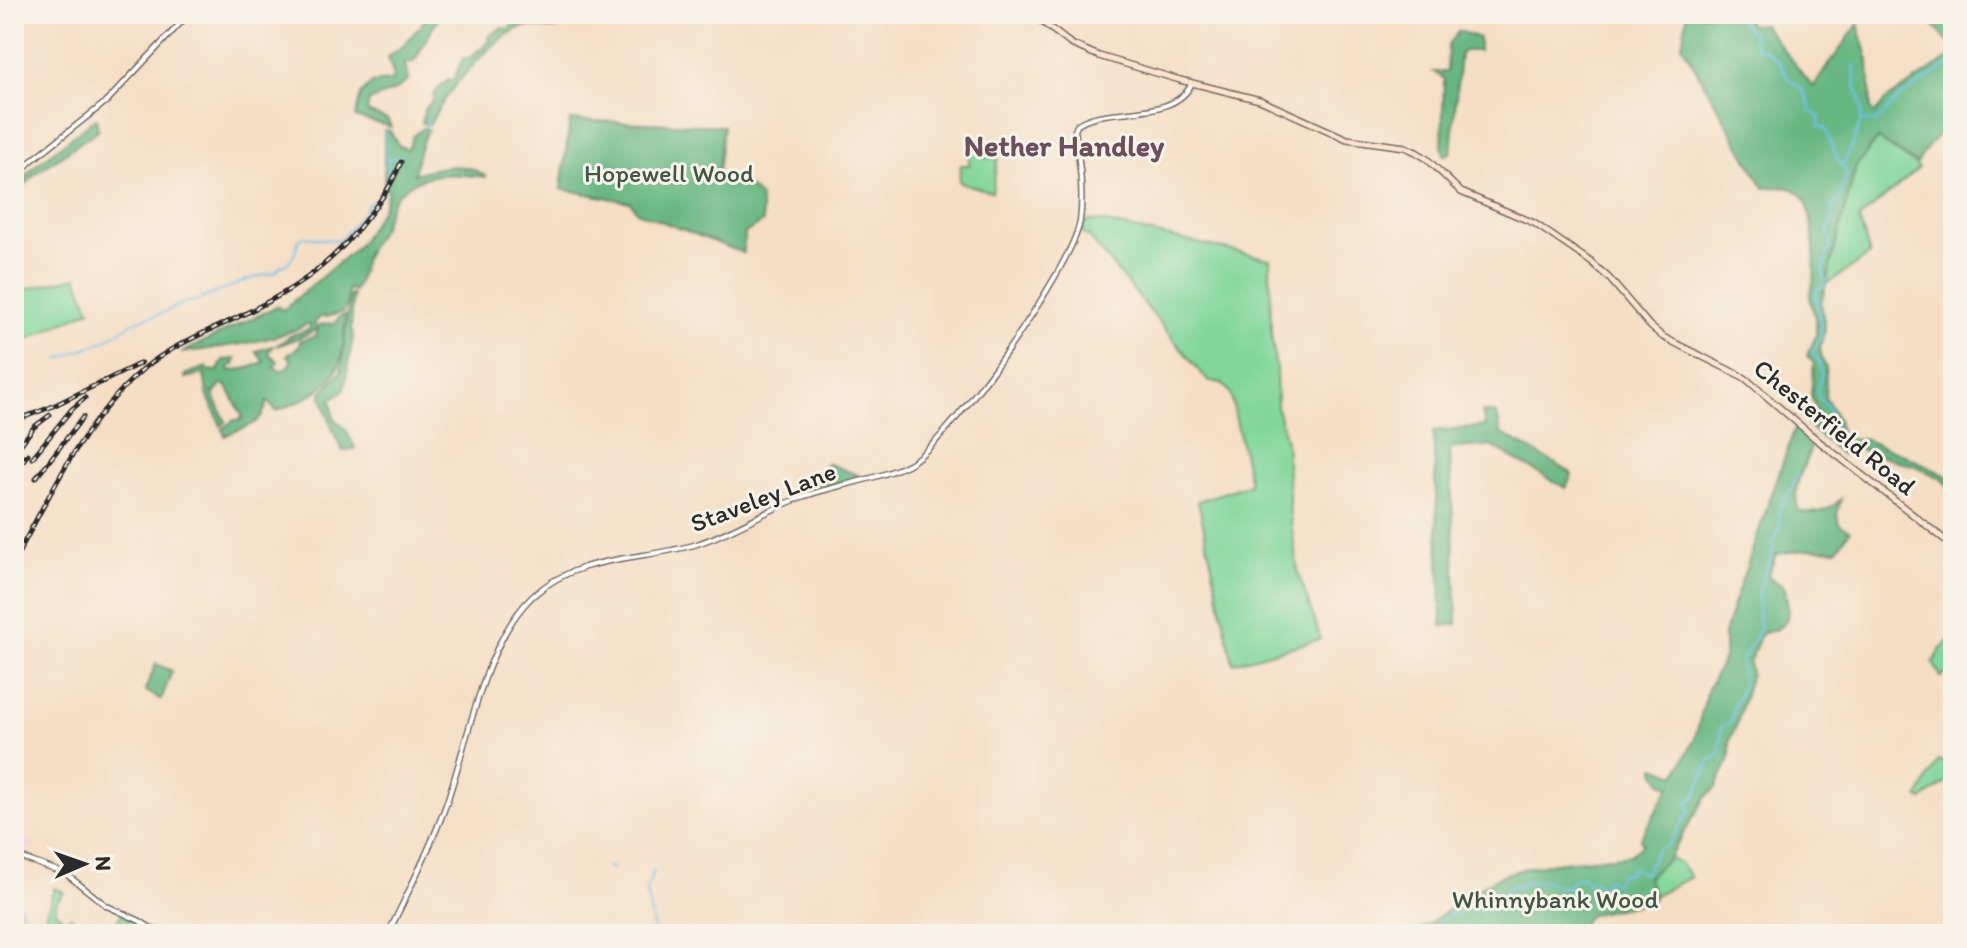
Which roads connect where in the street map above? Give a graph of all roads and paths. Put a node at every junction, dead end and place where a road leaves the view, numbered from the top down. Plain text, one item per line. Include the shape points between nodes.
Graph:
1 (189, 14) edge
2 (1032, 14) edge
3 (1192, 83) junction
4 (14, 180) edge
5 (1953, 546) edge
6 (14, 855) edge
7 (159, 934) edge
8 (388, 934) edge

1 - 4 street via 107,101
2 - 3 main road, Chesterfield Road via 1071,44
3 - 5 main road, Chesterfield Road via 1260,100 1347,139 1405,147 1426,158 1470,198 1534,223 1609,278 1663,337 1745,378
3 - 8 street, Staveley Lane via 1186,93 1162,105 1078,124 1081,198 1073,244 1048,289 933,446 910,463 788,502 702,542 582,567 531,598 490,667 444,812
6 - 7 street via 66,874 100,902

